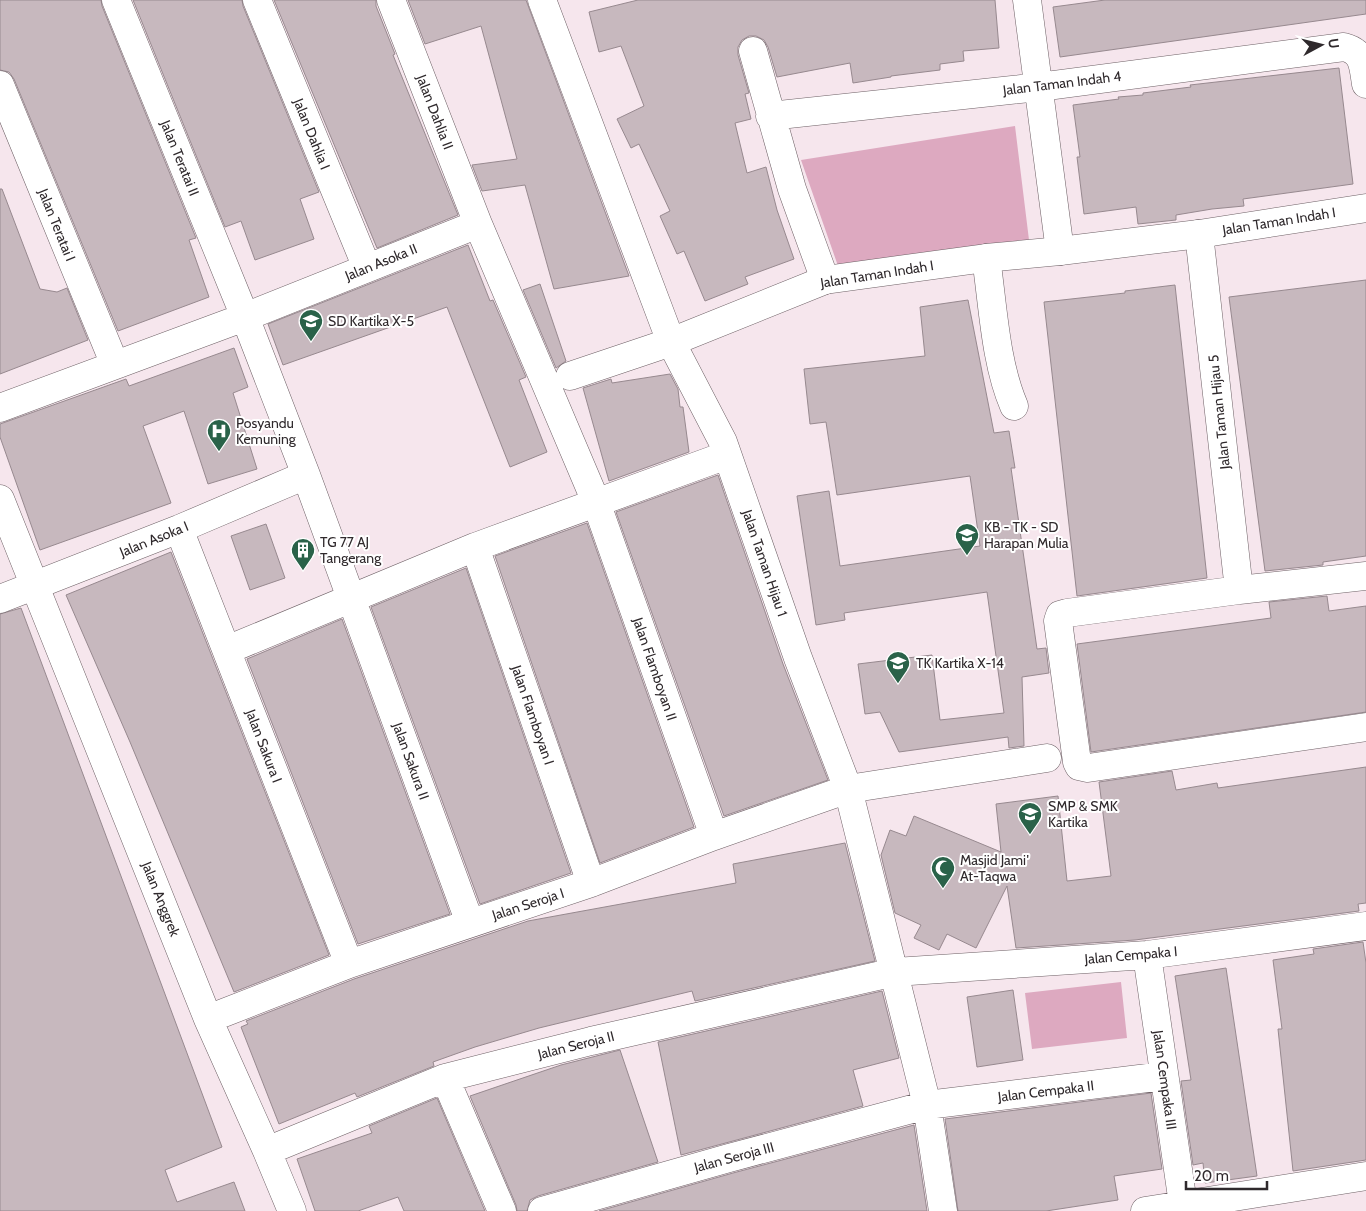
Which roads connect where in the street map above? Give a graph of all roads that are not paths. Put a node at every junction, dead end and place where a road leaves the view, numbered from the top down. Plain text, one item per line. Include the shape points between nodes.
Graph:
1 (116, 0) edge
2 (257, 0) edge
3 (392, 0) edge
4 (542, 0) edge
5 (1027, 0) edge
6 (754, 51) dead end
7 (1366, 84) edge
8 (0, 85) edge
9 (1039, 87) junction
10 (770, 116) junction
11 (1366, 208) edge
12 (478, 224) junction
13 (1199, 234) junction
14 (1060, 251) junction
15 (986, 258) junction
16 (368, 268) junction
17 (825, 280) junction
18 (245, 317) junction
19 (671, 342) junction
20 (115, 365) junction
21 (570, 376) dead end
22 (1014, 406) dead end
23 (0, 408) edge
24 (727, 455) junction
25 (306, 475) junction
26 (0, 499) edge
27 (596, 502) junction
28 (179, 529) junction
29 (476, 547) junction
30 (1366, 576) edge
31 (36, 586) junction
32 (1239, 590) junction
33 (0, 598) edge
34 (352, 598) junction
35 (227, 650) junction
36 (1366, 727) edge
37 (1048, 758) dead end
38 (848, 789) junction
39 (714, 836) junction
40 (591, 883) junction
41 (470, 923) junction
42 (1366, 926) edge
43 (1147, 955) junction
44 (349, 964) junction
45 (895, 972) junction
46 (208, 1019) junction
47 (1164, 1076) junction
48 (445, 1078) junction
49 (927, 1105) junction
50 (267, 1151) junction
51 (1366, 1176) edge
52 (1183, 1204) junction
53 (292, 1211) edge
54 (502, 1211) edge
55 (542, 1211) edge
56 (943, 1211) edge
57 (1145, 1211) edge

1 - 18 street, Jalan Teratai II
2 - 16 street, Jalan Dahlia I
3 - 12 street, Jalan Dahlia II
4 - 19 street
5 - 9 street
6 - 10 street
7 - 9 street, Jalan Taman Indah 4 via 1360,56 1344,48
8 - 20 street, Jalan Teratai I
9 - 10 street, Jalan Taman Indah 4
9 - 14 street
10 - 17 street
11 - 13 street, Jalan Taman Indah I
12 - 16 street, Jalan Asoka II
12 - 27 street
13 - 14 street, Jalan Taman Indah I
13 - 32 street, Jalan Taman Hijau 5
14 - 15 street, Jalan Taman Indah I
15 - 17 street, Jalan Taman Indah I
15 - 22 street via 1000,359
16 - 18 street, Jalan Asoka II
17 - 19 street, Jalan Taman Indah I
18 - 20 street, Jalan Asoka II
18 - 25 street
19 - 21 street, Jalan Taman Indah I
19 - 24 street, Jalan Taman Hijau 1 via 721,436
20 - 23 street, Jalan Asoka II
24 - 27 street
24 - 38 street, Jalan Taman Hijau 1
25 - 28 street, Jalan Asoka I
25 - 34 street
26 - 31 street, Jalan Anggrek
27 - 29 street
27 - 39 street, Jalan Flamboyan II
28 - 31 street, Jalan Asoka I
28 - 35 street, Jalan Sakura I
29 - 34 street
29 - 40 street, Jalan Flamboyan I
30 - 32 street
31 - 33 street, Jalan Asoka I
31 - 46 street, Jalan Anggrek
32 - 36 street via 1060,615 1058,622 1079,766
34 - 35 street
34 - 41 street, Jalan Sakura II
35 - 44 street, Jalan Sakura I
37 - 38 street, Jalan Seroja I
38 - 39 street, Jalan Seroja I
38 - 45 street, Jalan Taman Hijau 1
39 - 40 street, Jalan Seroja I
40 - 41 street, Jalan Seroja I
41 - 44 street, Jalan Seroja I
42 - 43 street, Jalan Cempaka I
43 - 45 street, Jalan Cempaka I
43 - 47 street, Jalan Cempaka III
44 - 46 street, Jalan Seroja I
45 - 48 street, Jalan Seroja II via 591,1041
45 - 49 street
46 - 50 street, Jalan Anggrek
47 - 49 street, Jalan Cempaka II
47 - 52 street, Jalan Cempaka III
48 - 50 street, Jalan Seroja II
48 - 54 street
49 - 55 street, Jalan Seroja III
49 - 56 street
50 - 53 street, Jalan Anggrek
51 - 52 street
52 - 57 street

